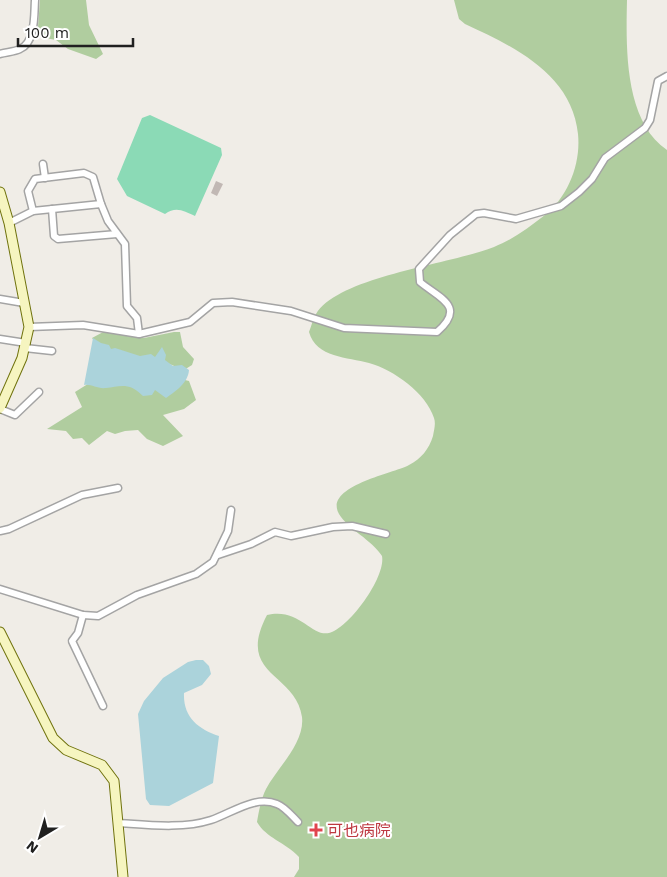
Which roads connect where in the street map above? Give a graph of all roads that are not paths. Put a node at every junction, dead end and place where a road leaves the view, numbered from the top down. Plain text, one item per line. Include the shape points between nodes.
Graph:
1 (35, 0) edge
2 (0, 54) edge
3 (667, 76) edge
4 (43, 164) dead end
5 (44, 178) junction
6 (0, 193) edge
7 (101, 204) junction
8 (52, 209) junction
9 (33, 211) junction
10 (9, 223) junction
11 (118, 234) junction
12 (0, 298) edge
13 (24, 303) junction
14 (29, 327) junction
15 (139, 334) junction
16 (0, 339) edge
17 (26, 346) junction
18 (52, 351) dead end
19 (39, 392) dead end
20 (0, 408) edge
21 (118, 488) dead end
22 (232, 510) dead end
23 (0, 531) edge
24 (386, 534) dead end
25 (218, 555) junction
26 (0, 589) edge
27 (83, 615) junction
28 (0, 632) edge
29 (103, 706) dead end
30 (298, 822) dead end
31 (119, 823) junction
32 (123, 877) edge

1 - 2 street via 34,26 27,45
3 - 15 street via 658,81 650,120 645,128 605,158 592,179 561,206 516,219 476,214 425,260 419,269 420,282 451,307 446,324 437,332 344,328 291,311 232,302 213,303 190,322
4 - 5 street
5 - 7 street via 84,173 93,177
5 - 9 street via 35,179 28,191
6 - 10 street
7 - 8 street
7 - 11 street
8 - 9 street
8 - 11 street via 54,236 58,239
9 - 10 street
10 - 13 street
11 - 15 street via 126,244 127,306 137,318
12 - 13 street
13 - 14 street
14 - 15 street via 83,325
14 - 17 street
16 - 17 street
17 - 18 street
17 - 20 street
19 - 20 street via 15,415
21 - 23 street via 82,495
22 - 25 street
24 - 25 street via 352,526 291,536 275,532
25 - 27 street via 196,574 137,595 98,616
26 - 27 street
27 - 29 street via 72,641
28 - 31 street via 52,738 66,750 102,765 111,774
30 - 31 street via 277,804 262,802 210,820 173,826
31 - 32 street

